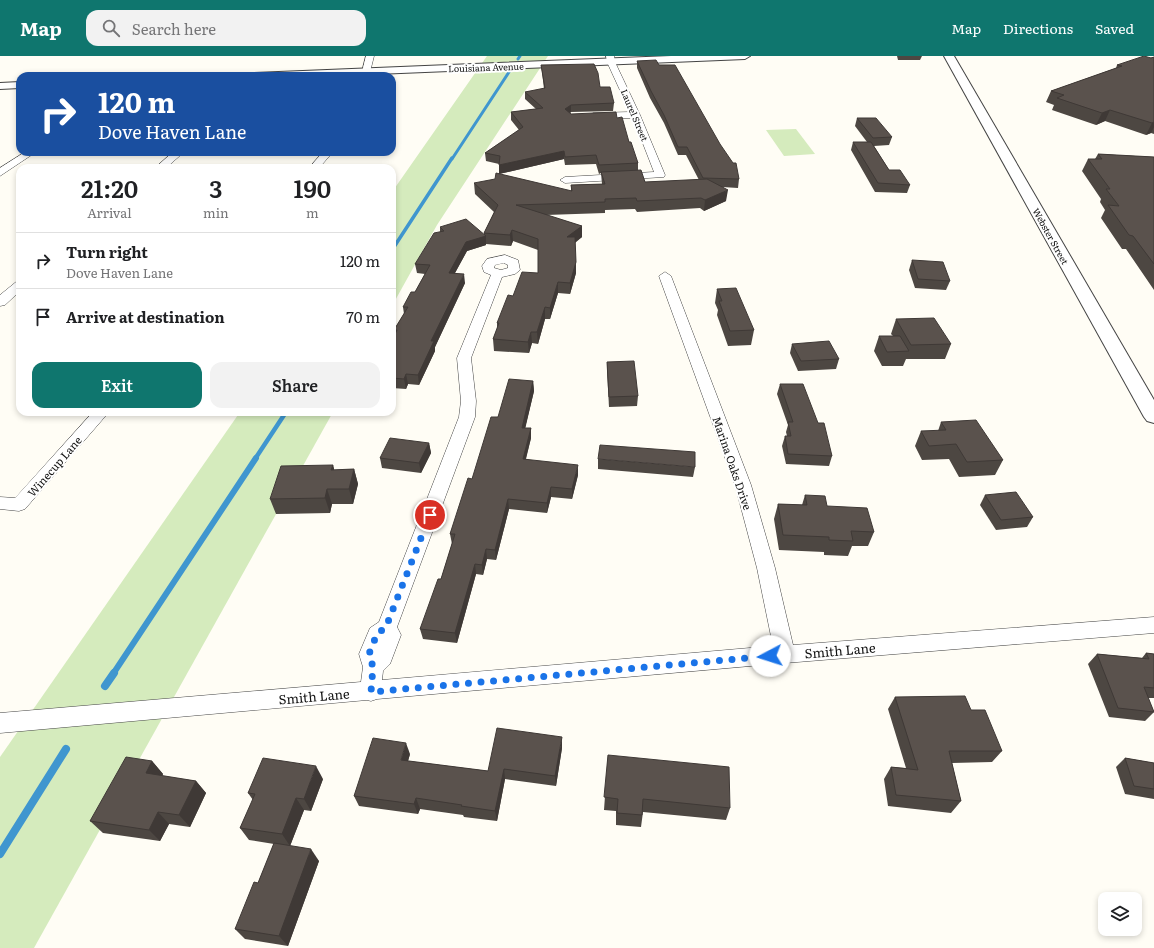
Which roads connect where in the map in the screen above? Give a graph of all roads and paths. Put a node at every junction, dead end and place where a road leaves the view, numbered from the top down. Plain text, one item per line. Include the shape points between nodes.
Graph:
1 (370, 56) edge
2 (745, 56) edge
3 (948, 56) edge
4 (611, 59) edge
5 (366, 72) edge
6 (396, 72) edge
7 (16, 85) edge
8 (0, 86) edge
9 (636, 114) junction
10 (585, 117) edge
11 (25, 156) edge
12 (174, 156) edge
13 (324, 156) edge
14 (165, 164) edge
15 (318, 164) edge
16 (0, 173) edge
17 (565, 180) dead end
18 (498, 273) dead end
19 (665, 276) dead end
20 (16, 288) edge
21 (0, 302) edge
22 (98, 416) edge
23 (1154, 417) edge
24 (0, 503) edge
25 (1154, 625) edge
26 (785, 654) junction
27 (371, 692) junction
28 (0, 723) edge

1 - 5 street
2 - 4 street, Louisiana Avenue
3 - 23 street, Webster Street
4 - 6 street, Louisiana Avenue
4 - 9 street, Laurel Street
7 - 8 street
9 - 10 street
9 - 17 street, Laurel Street via 660,175
11 - 16 street
12 - 14 street
13 - 15 street
18 - 27 street via 464,358 470,403 467,417 386,627 391,635 383,658 373,667
19 - 26 street, Marina Oaks Drive via 743,485 766,568
20 - 21 street
22 - 24 street, Winecup Lane via 20,505
25 - 26 street, Smith Lane
26 - 27 street, Smith Lane
27 - 28 street, Smith Lane

